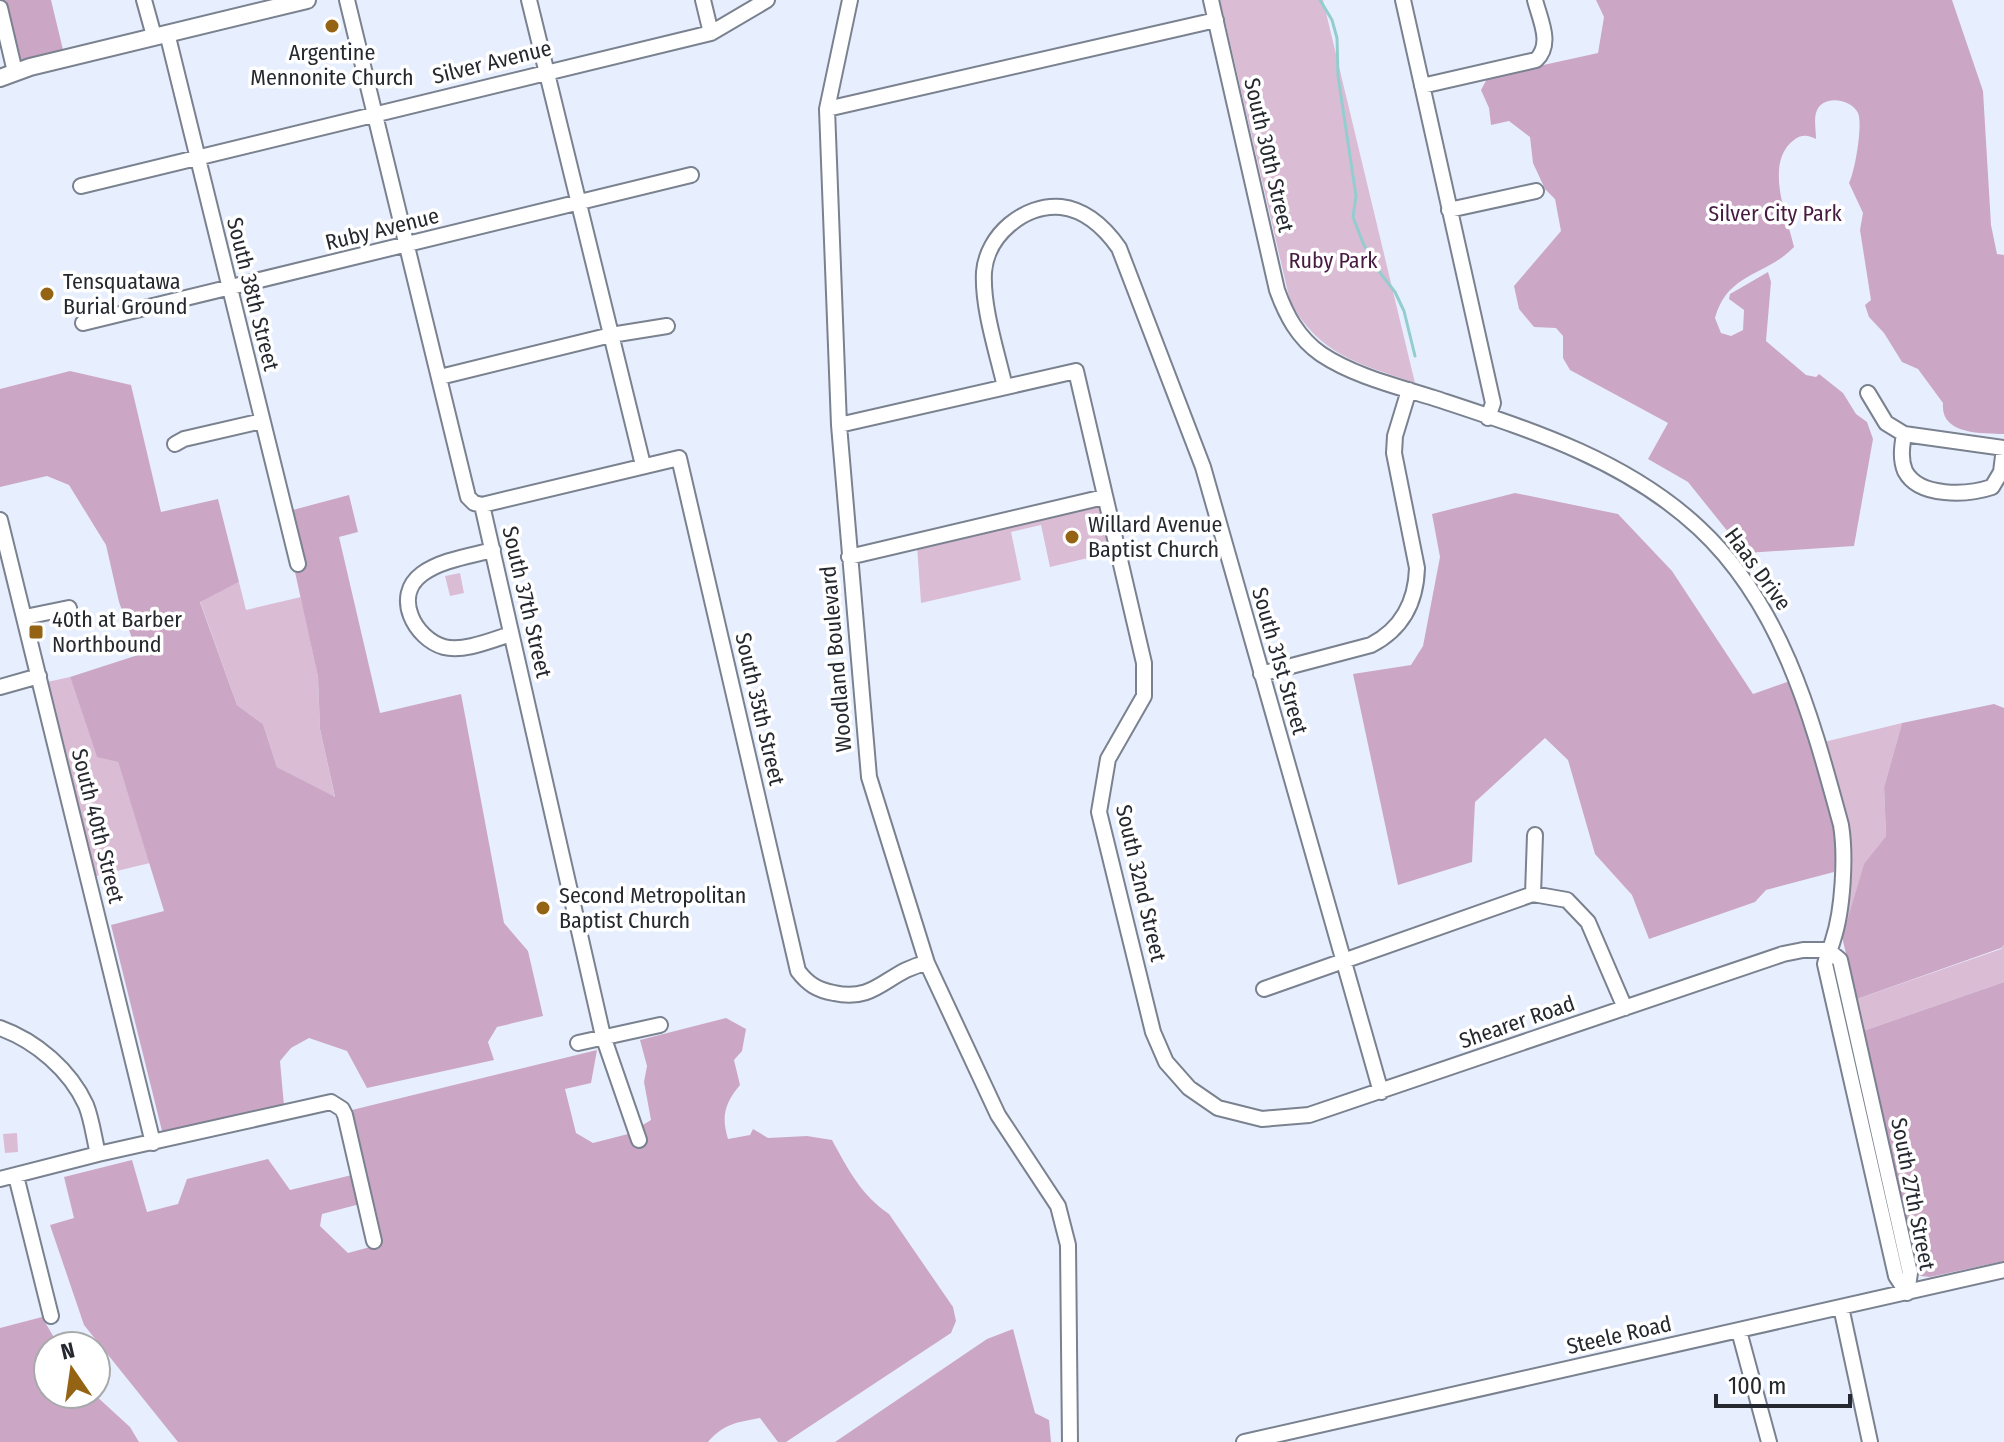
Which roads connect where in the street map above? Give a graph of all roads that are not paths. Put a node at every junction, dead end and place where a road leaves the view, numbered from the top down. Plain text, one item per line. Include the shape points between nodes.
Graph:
1 (144, 0) edge
2 (307, 0) edge
3 (347, 0) edge
4 (529, 0) edge
5 (703, 0) edge
6 (767, 0) edge
7 (850, 0) edge
8 (1211, 0) edge
9 (1403, 0) edge
10 (1535, 0) edge
11 (286, 2) edge
12 (0, 8) edge
13 (1216, 20) junction
14 (711, 33) junction
15 (160, 35) junction
16 (547, 71) junction
17 (8, 75) edge
18 (1422, 86) junction
19 (827, 109) junction
20 (375, 113) junction
21 (197, 157) junction
22 (691, 175) dead end
23 (81, 186) dead end
24 (1536, 191) dead end
25 (579, 204) junction
26 (1449, 210) junction
27 (407, 246) junction
28 (229, 290) junction
29 (83, 323) dead end
30 (667, 326) dead end
31 (611, 335) junction
32 (440, 377) junction
33 (1005, 387) junction
34 (1409, 390) junction
35 (1868, 393) dead end
36 (1488, 418) junction
37 (262, 421) junction
38 (839, 425) junction
39 (1904, 434) junction
40 (175, 444) dead end
41 (2004, 448) edge
42 (643, 465) junction
43 (1104, 497) junction
44 (482, 505) junction
45 (0, 520) edge
46 (493, 550) junction
47 (849, 557) junction
48 (298, 564) dead end
49 (69, 608) dead end
50 (25, 617) junction
51 (511, 634) junction
52 (1261, 674) junction
53 (39, 676) junction
54 (0, 687) edge
55 (1535, 835) dead end
56 (1533, 894) junction
57 (1828, 950) junction
58 (1343, 961) junction
59 (927, 963) junction
60 (1264, 989) dead end
61 (1625, 1008) junction
62 (660, 1025) dead end
63 (0, 1028) edge
64 (603, 1036) junction
65 (578, 1043) dead end
66 (1381, 1092) junction
67 (1218, 1108) joint
68 (639, 1140) dead end
69 (153, 1143) junction
70 (98, 1154) junction
71 (16, 1176) junction
72 (0, 1179) edge
73 (374, 1241) dead end
74 (2004, 1270) edge
75 (1907, 1293) junction
76 (1841, 1307) junction
77 (51, 1316) dead end
78 (1739, 1331) junction
79 (1070, 1442) edge
80 (1244, 1442) edge
81 (1769, 1442) edge
82 (1870, 1442) edge

1 - 15 street, South 38th Street
2 - 11 main road
3 - 20 street, South 37th Street
4 - 16 street
5 - 14 street
6 - 14 street, Silver Avenue
7 - 19 street, Woodland Boulevard
8 - 13 street, South 30th Street
9 - 18 street
10 - 18 street via 1546,44 1536,60
11 - 15 main road
12 - 17 street
13 - 19 street
13 - 34 street, South 30th Street via 1285,312 1321,354
14 - 16 street, Silver Avenue
15 - 17 main road
15 - 21 street, South 38th Street
16 - 20 street, Silver Avenue
16 - 25 street
18 - 26 street
19 - 38 street, Woodland Boulevard
20 - 21 street, Silver Avenue
20 - 27 street, South 37th Street
21 - 23 street, Silver Avenue
21 - 28 street, South 38th Street
22 - 25 street, Ruby Avenue
24 - 26 street
25 - 27 street, Ruby Avenue
25 - 31 street
26 - 36 street via 1493,403
27 - 28 street, Ruby Avenue
27 - 32 street, South 37th Street
28 - 29 street, Ruby Avenue
28 - 37 street, South 38th Street
30 - 31 street
31 - 32 street
31 - 42 street
32 - 44 street, South 37th Street via 468,497
33 - 38 street
33 - 43 street, South 32nd Street via 1076,371
33 - 52 street, South 31st Street via 985,294 990,249 1004,228 1040,209 1061,207 1092,219 1119,248 1203,467
34 - 36 street, Haas Drive
34 - 52 street via 1394,453 1414,549 1416,585 1407,612 1385,638 1354,652
35 - 39 street via 1886,423
36 - 57 street, Haas Drive via 1576,449 1646,486 1701,529 1747,584 1787,654 1841,825 1843,874
37 - 40 street
37 - 48 street, South 38th Street
38 - 47 street, Woodland Boulevard
39 - 41 street
39 - 41 street via 1901,456 1908,475 1939,491 1992,487 2001,472
42 - 44 street
42 - 59 street, South 35th Street via 679,458 798,971 823,991 858,996
43 - 47 street
43 - 67 street, South 32nd Street via 1141,645 1144,696 1108,759 1099,812 1153,1032 1166,1062 1189,1088
44 - 46 street, South 37th Street
45 - 50 street, South 40th Street
46 - 51 street, South 37th Street
46 - 51 street via 437,565 418,576 408,601 410,612 419,633 444,647
47 - 59 street, Woodland Boulevard via 869,777
49 - 50 street
50 - 53 street, South 40th Street
51 - 64 street, South 37th Street
52 - 58 street, South 31st Street
53 - 54 street
53 - 69 street, South 40th Street
55 - 56 street
56 - 58 street
56 - 61 street via 1567,900 1588,922
57 - 61 street, Shearer Road via 1783,954
57 - 75 street, South 27th Street via 1840,960 1848,1029 1910,1273
58 - 60 street
58 - 66 street, South 31st Street
59 - 79 street, Woodland Boulevard via 998,1115 1058,1206 1066,1232
61 - 66 street, Shearer Road
62 - 64 street
63 - 70 street via 48,1056 66,1075 87,1109
64 - 65 street
64 - 68 street, South 37th Street
66 - 67 street, Shearer Road via 1309,1115 1262,1119
69 - 70 street
69 - 73 street via 323,1102 336,1104 345,1115
70 - 71 street
71 - 72 street
71 - 77 street
74 - 75 street, Steele Road
75 - 76 street, Steele Road
76 - 78 street, Steele Road
76 - 82 street
78 - 80 street, Steele Road
78 - 81 street

